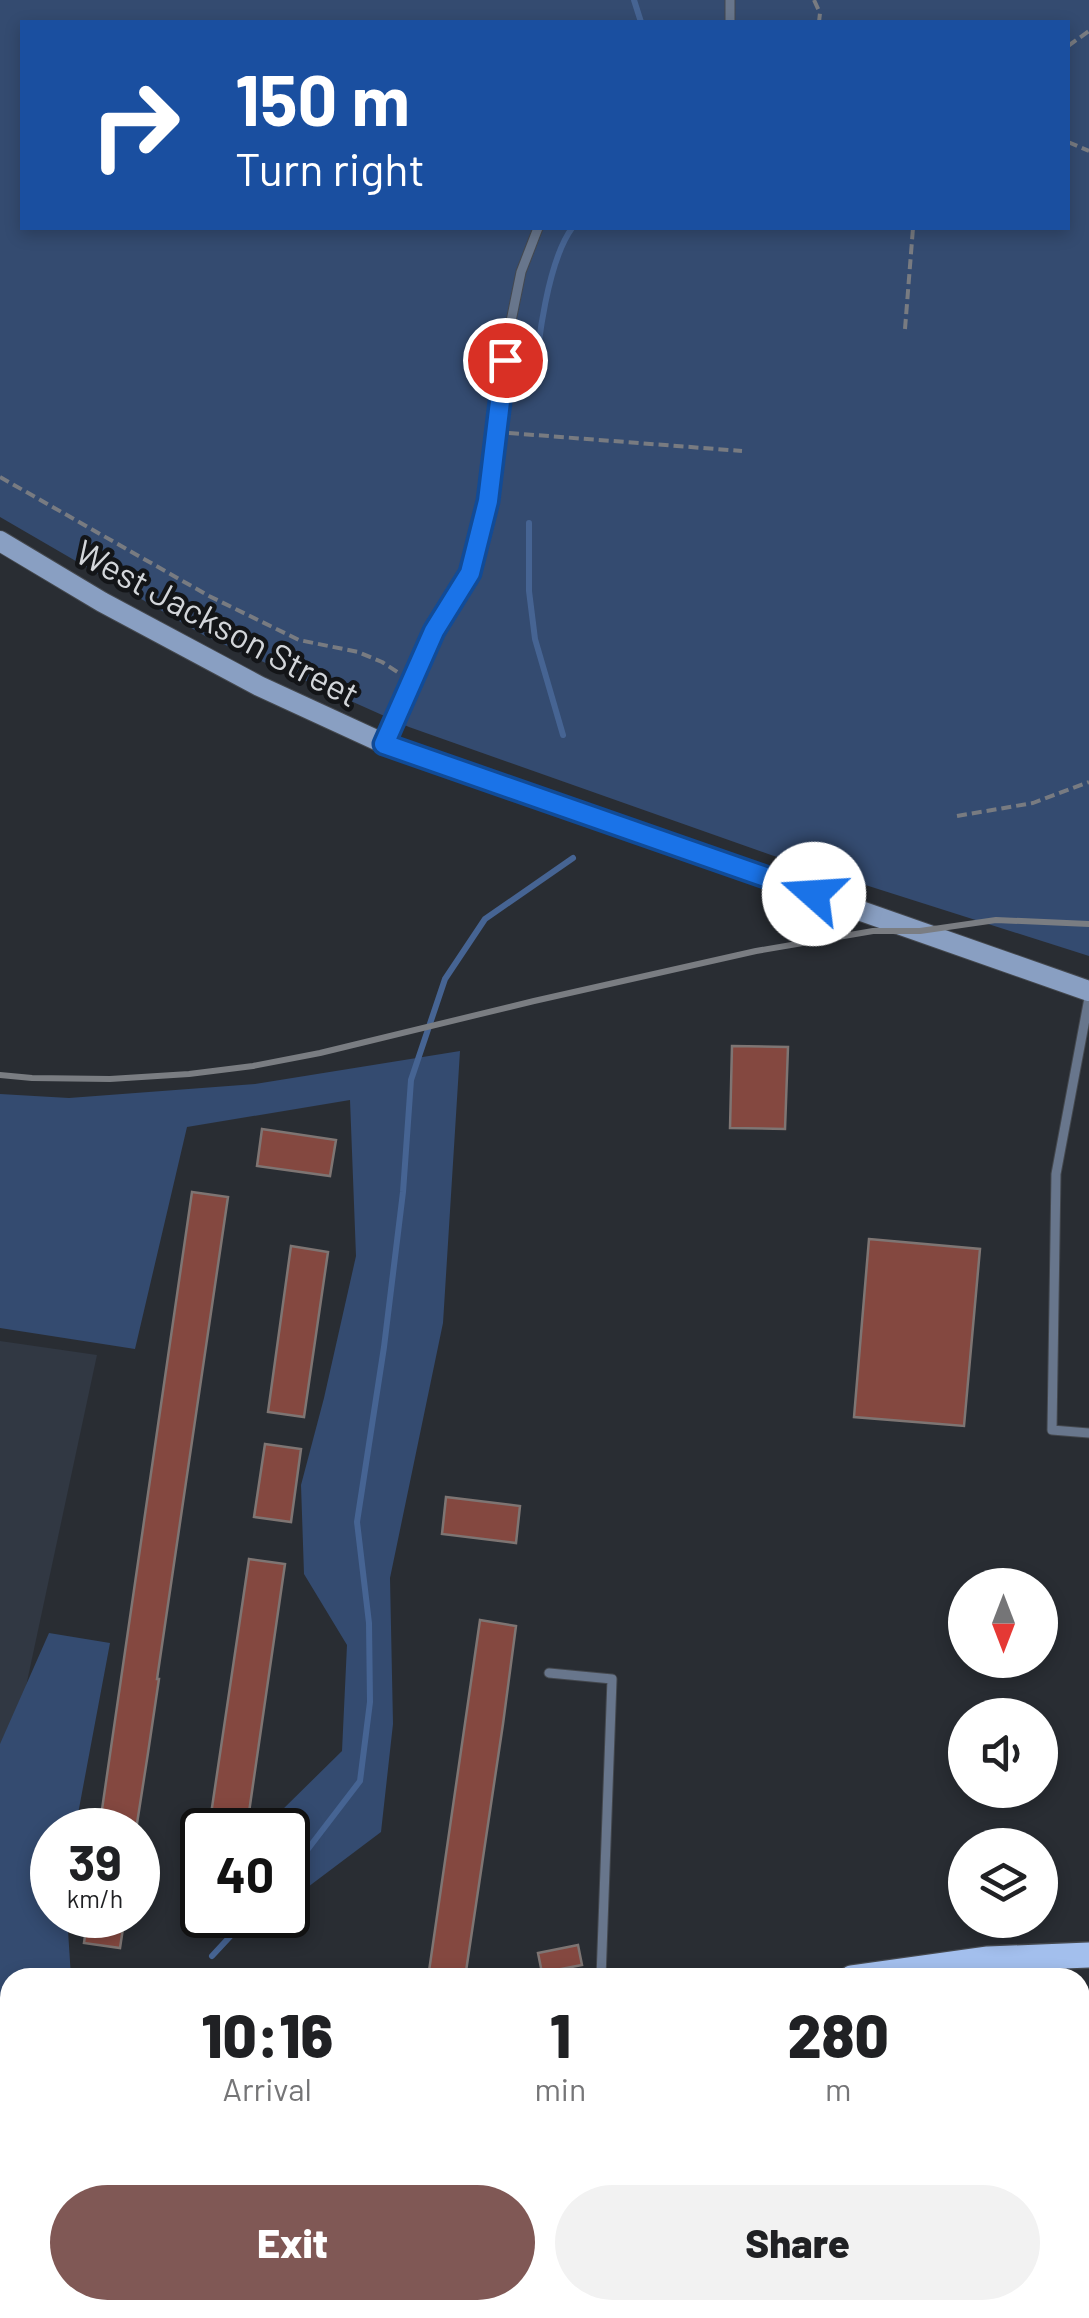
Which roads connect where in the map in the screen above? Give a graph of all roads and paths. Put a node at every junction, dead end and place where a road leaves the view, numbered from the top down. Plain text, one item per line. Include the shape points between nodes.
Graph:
1 (537, 230) edge
2 (913, 230) edge
3 (905, 329) dead end
4 (504, 433) dead end
5 (742, 451) dead end
6 (0, 476) edge
7 (0, 541) edge
8 (403, 675) dead end
9 (384, 744) junction
10 (1089, 782) edge
11 (957, 816) dead end
12 (1089, 995) edge
13 (1089, 1432) edge
14 (549, 1673) dead end
15 (1089, 1954) edge
16 (601, 1968) edge
17 (920, 1968) edge

1 - 9 lane via 515,302 488,501 470,573 434,631
2 - 3 path
4 - 5 path
6 - 8 path via 281,632 358,652
7 - 9 street, West Jackson Street via 258,686
9 - 12 street, West Jackson Street
10 - 11 path via 1032,803
12 - 13 lane via 1056,1174 1052,1387 1052,1430
14 - 16 lane via 612,1679
15 - 17 main road

